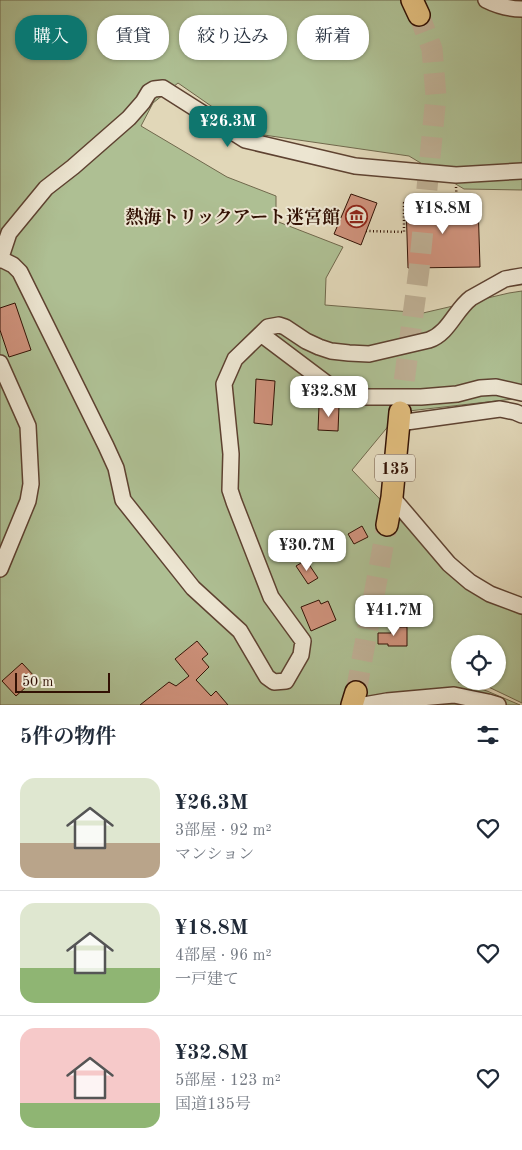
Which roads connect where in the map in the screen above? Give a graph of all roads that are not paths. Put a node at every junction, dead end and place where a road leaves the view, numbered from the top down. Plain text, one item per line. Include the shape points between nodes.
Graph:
1 (486, 0) edge
2 (522, 9) edge
3 (522, 171) edge
4 (1, 260) edge
5 (522, 276) edge
6 (261, 334) junction
7 (0, 363) edge
8 (522, 393) edge
9 (522, 415) edge
10 (399, 418) joint
11 (392, 497) junction
12 (387, 525) tunnel mouth
13 (0, 569) edge
14 (522, 606) edge
15 (358, 701) edge
16 (498, 705) edge

1 - 2 street via 510,9
3 - 4 street via 456,175 355,166 244,140 163,88 154,89 129,118 46,188 10,234
4 - 6 street via 20,272 116,468 123,500 194,588 240,631 267,677 274,682 286,681 301,655 303,641 271,596 230,490 231,454 224,392 224,384 235,359
5 - 6 street via 505,279 471,298 436,338 384,351 369,354 331,351 278,325 268,327
6 - 8 street via 338,392 366,397 421,396 496,387
7 - 13 street via 28,426 31,484 28,501
9 - 10 street via 500,409
10 - 11 highway, 135
11 - 12 highway, 135
11 - 14 street via 449,564 470,582 490,594
15 - 16 street via 454,695

